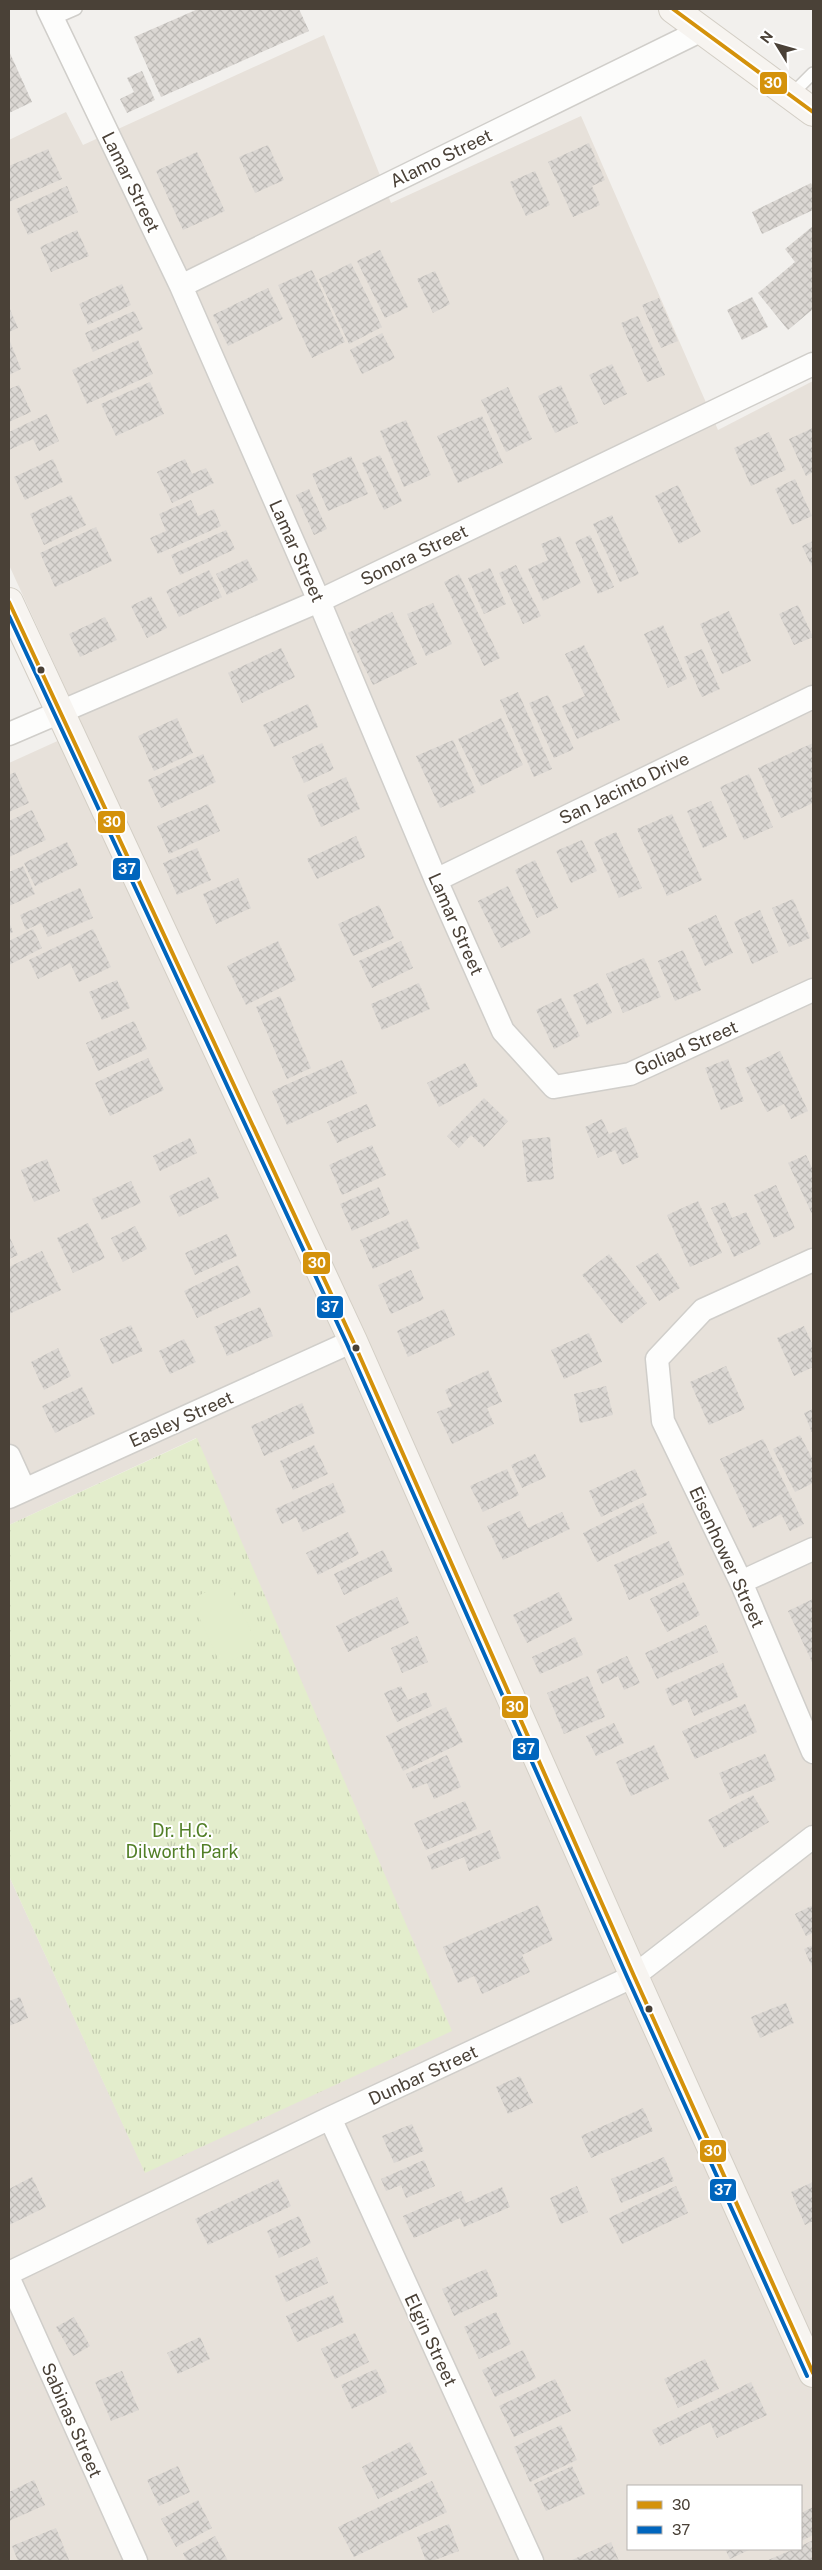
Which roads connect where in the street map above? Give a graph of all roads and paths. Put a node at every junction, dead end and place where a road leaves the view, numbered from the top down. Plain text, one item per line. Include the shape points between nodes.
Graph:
1 (76, 9) edge
2 (673, 9) edge
3 (51, 14) edge
4 (702, 30) junction
5 (813, 73) edge
6 (791, 96) junction
7 (813, 112) edge
8 (181, 286) junction
9 (813, 364) edge
10 (319, 601) junction
11 (9, 602) edge
12 (813, 697) edge
13 (58, 713) junction
14 (9, 734) edge
15 (436, 880) junction
16 (813, 990) edge
17 (554, 1086) joint
18 (813, 1260) edge
19 (353, 1341) junction
20 (9, 1456) edge
21 (17, 1493) edge
22 (813, 1549) edge
23 (741, 1582) junction
24 (813, 1752) edge
25 (813, 1837) edge
26 (634, 1976) junction
27 (330, 2118) junction
28 (9, 2273) edge
29 (9, 2279) edge
30 (813, 2373) edge
31 (136, 2561) edge
32 (532, 2561) edge

1 - 3 lane
2 - 4 main road
3 - 8 street, Lamar Street
4 - 6 main road
4 - 8 street, Alamo Street
5 - 6 lane
6 - 7 main road
8 - 10 street, Lamar Street
9 - 10 street, Sonora Street
10 - 13 street, Sonora Street
10 - 15 street, Lamar Street
11 - 13 main road
12 - 15 street, San Jacinto Drive
13 - 14 street, Sonora Street
13 - 19 main road
15 - 17 street, Lamar Street via 503,1031
16 - 17 street, Goliad Street via 630,1074
18 - 23 street, Eisenhower Street via 703,1310 657,1359 663,1421
19 - 21 street, Easley Street
19 - 26 main road
20 - 21 street
22 - 23 street
23 - 24 street, Eisenhower Street
25 - 26 street, Dunbar Street
26 - 27 street, Dunbar Street
26 - 30 main road
27 - 28 street, Dunbar Street
27 - 32 street, Elgin Street
29 - 31 street, Sabinas Street

